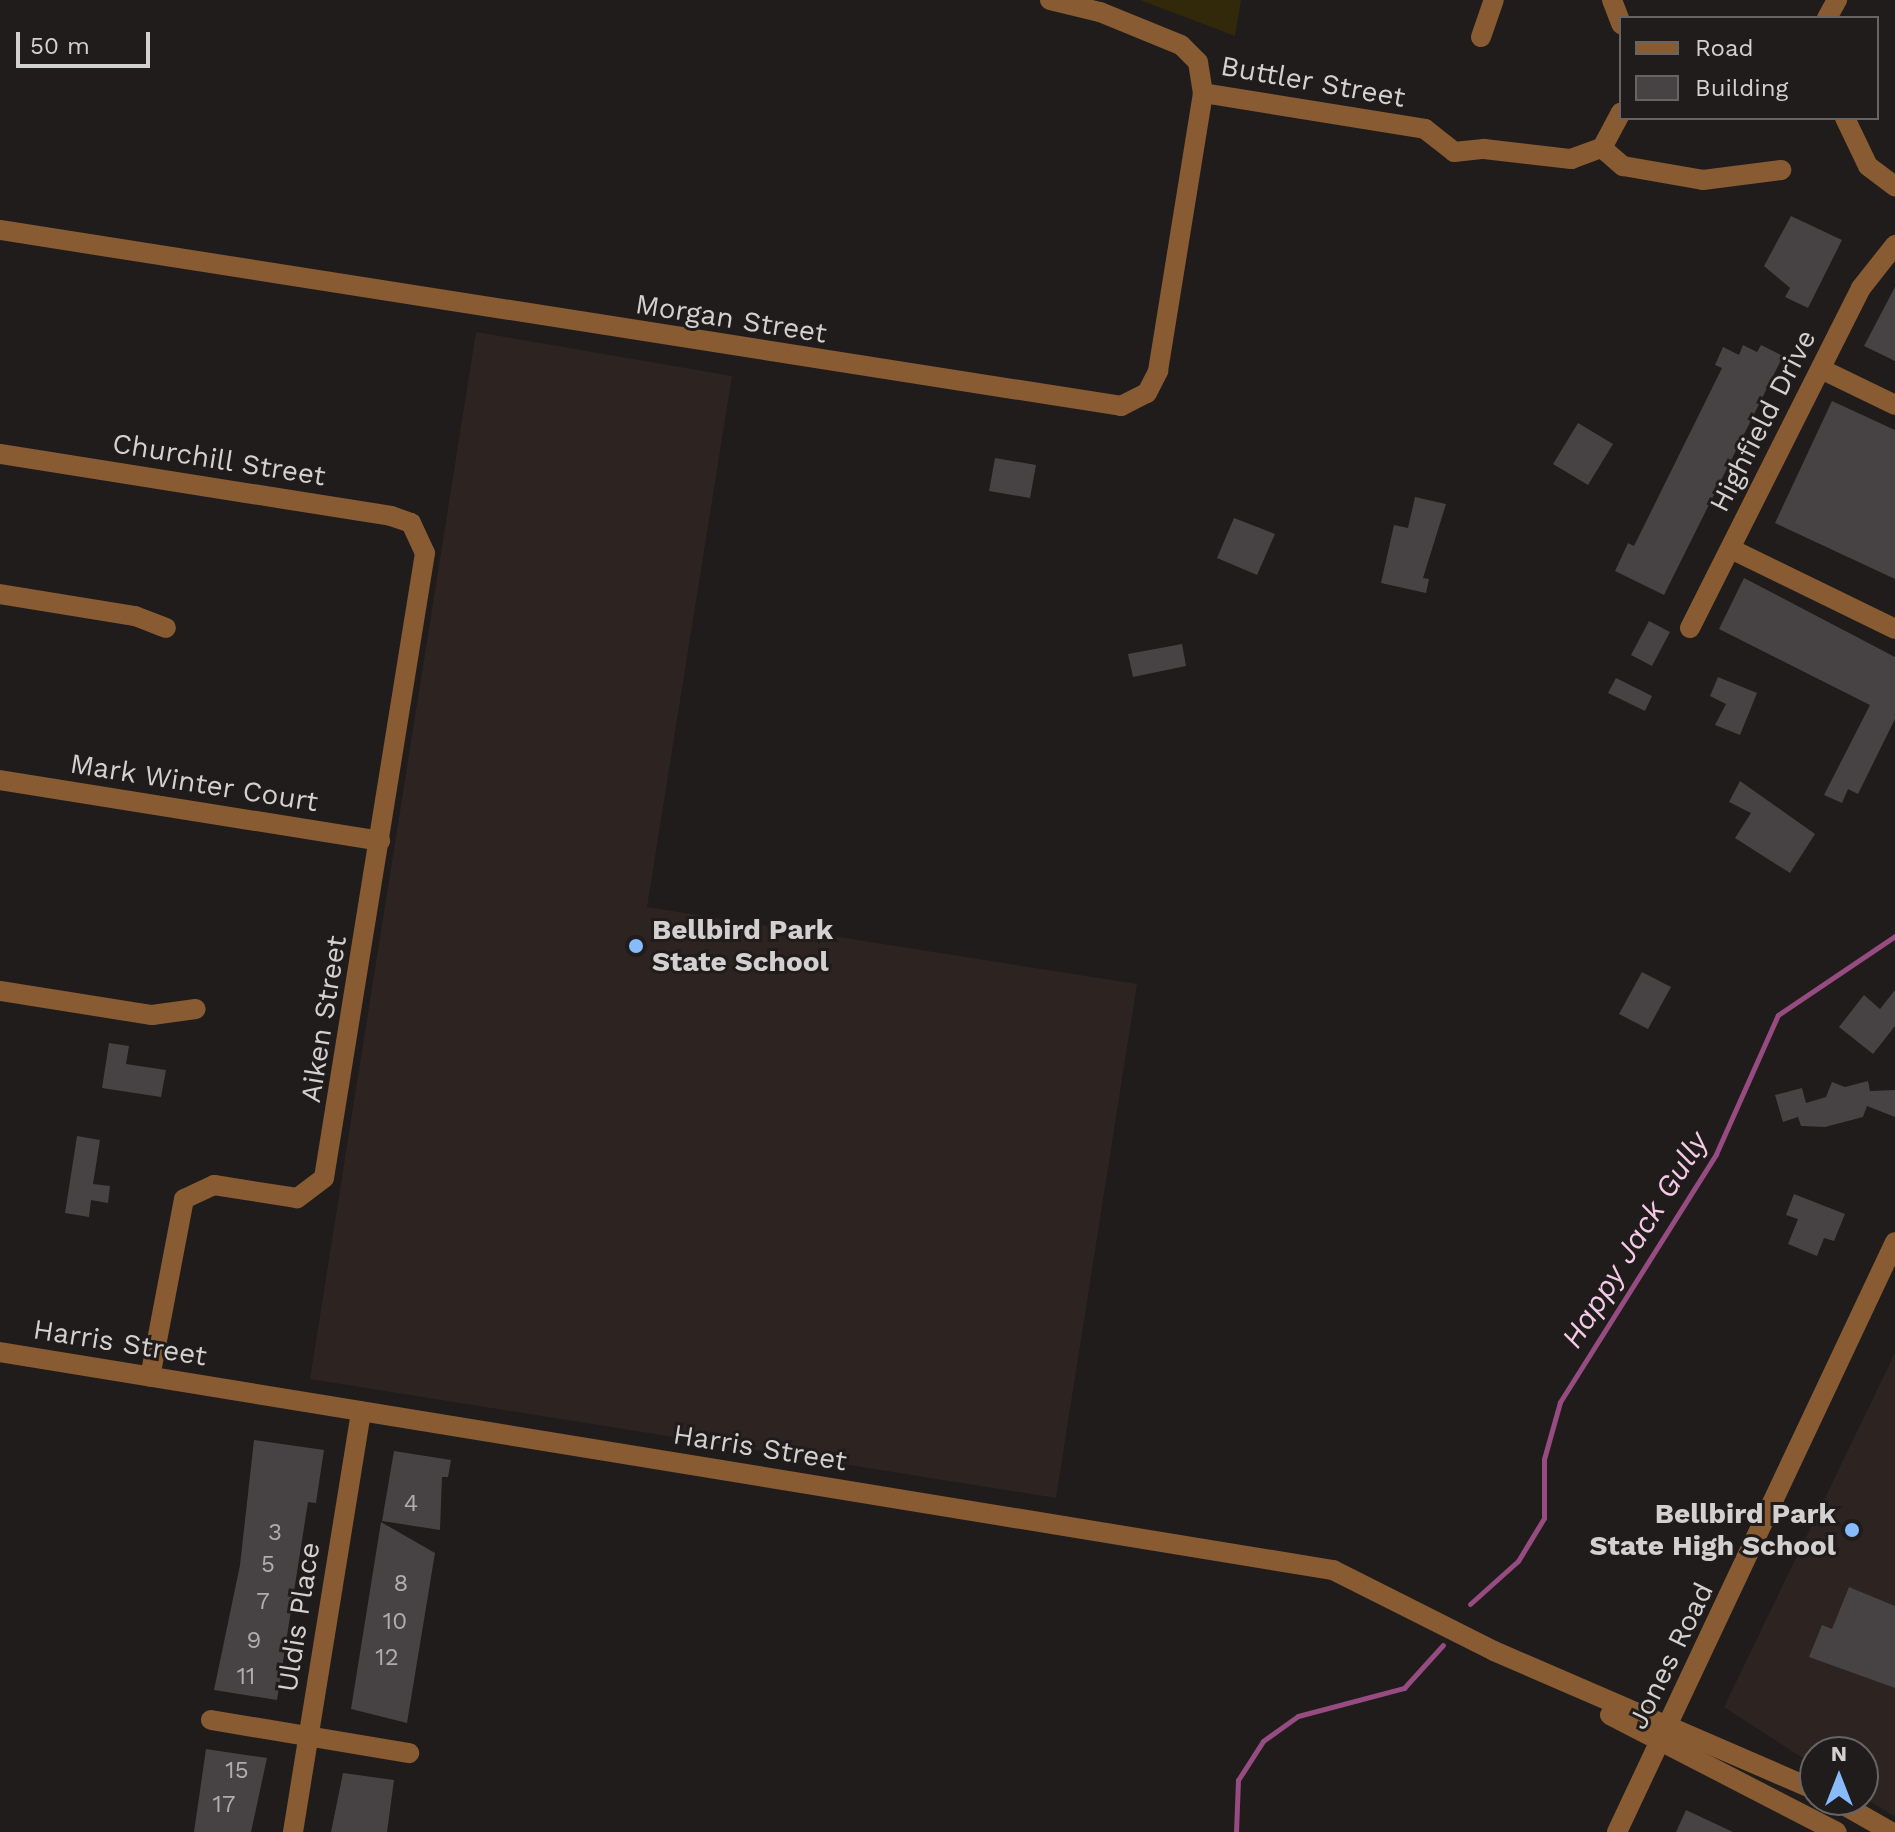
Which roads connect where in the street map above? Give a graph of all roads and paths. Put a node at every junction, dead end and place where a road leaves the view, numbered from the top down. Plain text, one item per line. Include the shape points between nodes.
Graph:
1 (1050, 0) edge
2 (1494, 0) edge
3 (1481, 37) dead end
4 (1203, 93) junction
5 (1619, 117) edge
6 (1846, 120) edge
7 (1602, 148) junction
8 (1781, 170) dead end
9 (1895, 186) edge
10 (0, 230) edge
11 (1895, 245) edge
12 (1821, 369) junction
13 (1895, 405) edge
14 (0, 454) edge
15 (421, 536) joint
16 (1731, 549) junction
17 (0, 594) edge
18 (166, 628) dead end
19 (1690, 628) dead end
20 (1895, 629) edge
21 (0, 780) edge
22 (380, 841) junction
23 (0, 991) edge
24 (196, 1009) dead end
25 (1895, 1242) edge
26 (0, 1352) edge
27 (150, 1377) junction
28 (361, 1411) junction
29 (211, 1720) dead end
30 (1666, 1733) junction
31 (308, 1736) junction
32 (409, 1753) dead end
33 (1799, 1784) edge
34 (1863, 1816) edge
35 (293, 1832) edge
36 (1617, 1832) edge
37 (1837, 1832) edge
38 (1891, 1832) edge

1 - 4 street, Buttler Street via 1100,12 1181,45 1198,62
2 - 3 street
4 - 7 street, Buttler Street via 1425,129 1454,152 1484,149 1571,159
4 - 10 street, Morgan Street via 1158,371 1147,393 1121,406
5 - 7 street
6 - 9 street via 1868,166
7 - 8 street via 1623,166 1703,180
11 - 12 street, Highfield Drive via 1861,288
12 - 13 street
12 - 16 street, Highfield Drive
14 - 15 street, Churchill Street via 391,516 411,523
15 - 22 street, Aiken Street via 425,553
16 - 19 street, Highfield Drive
16 - 20 street
17 - 18 street via 135,616
21 - 22 street, Mark Winter Court
22 - 27 street, Aiken Street via 324,1178 297,1198 214,1185 184,1199
23 - 24 street via 152,1015
25 - 30 street, Jones Road
26 - 27 street, Harris Street
27 - 28 street, Harris Street
28 - 30 street, Harris Street via 1301,1562 1361,1580
28 - 31 street, Uldis Place
29 - 31 street
30 - 33 street
30 - 36 street, Jones Road
30 - 37 street
31 - 32 street
31 - 35 street, Uldis Place
34 - 38 street

